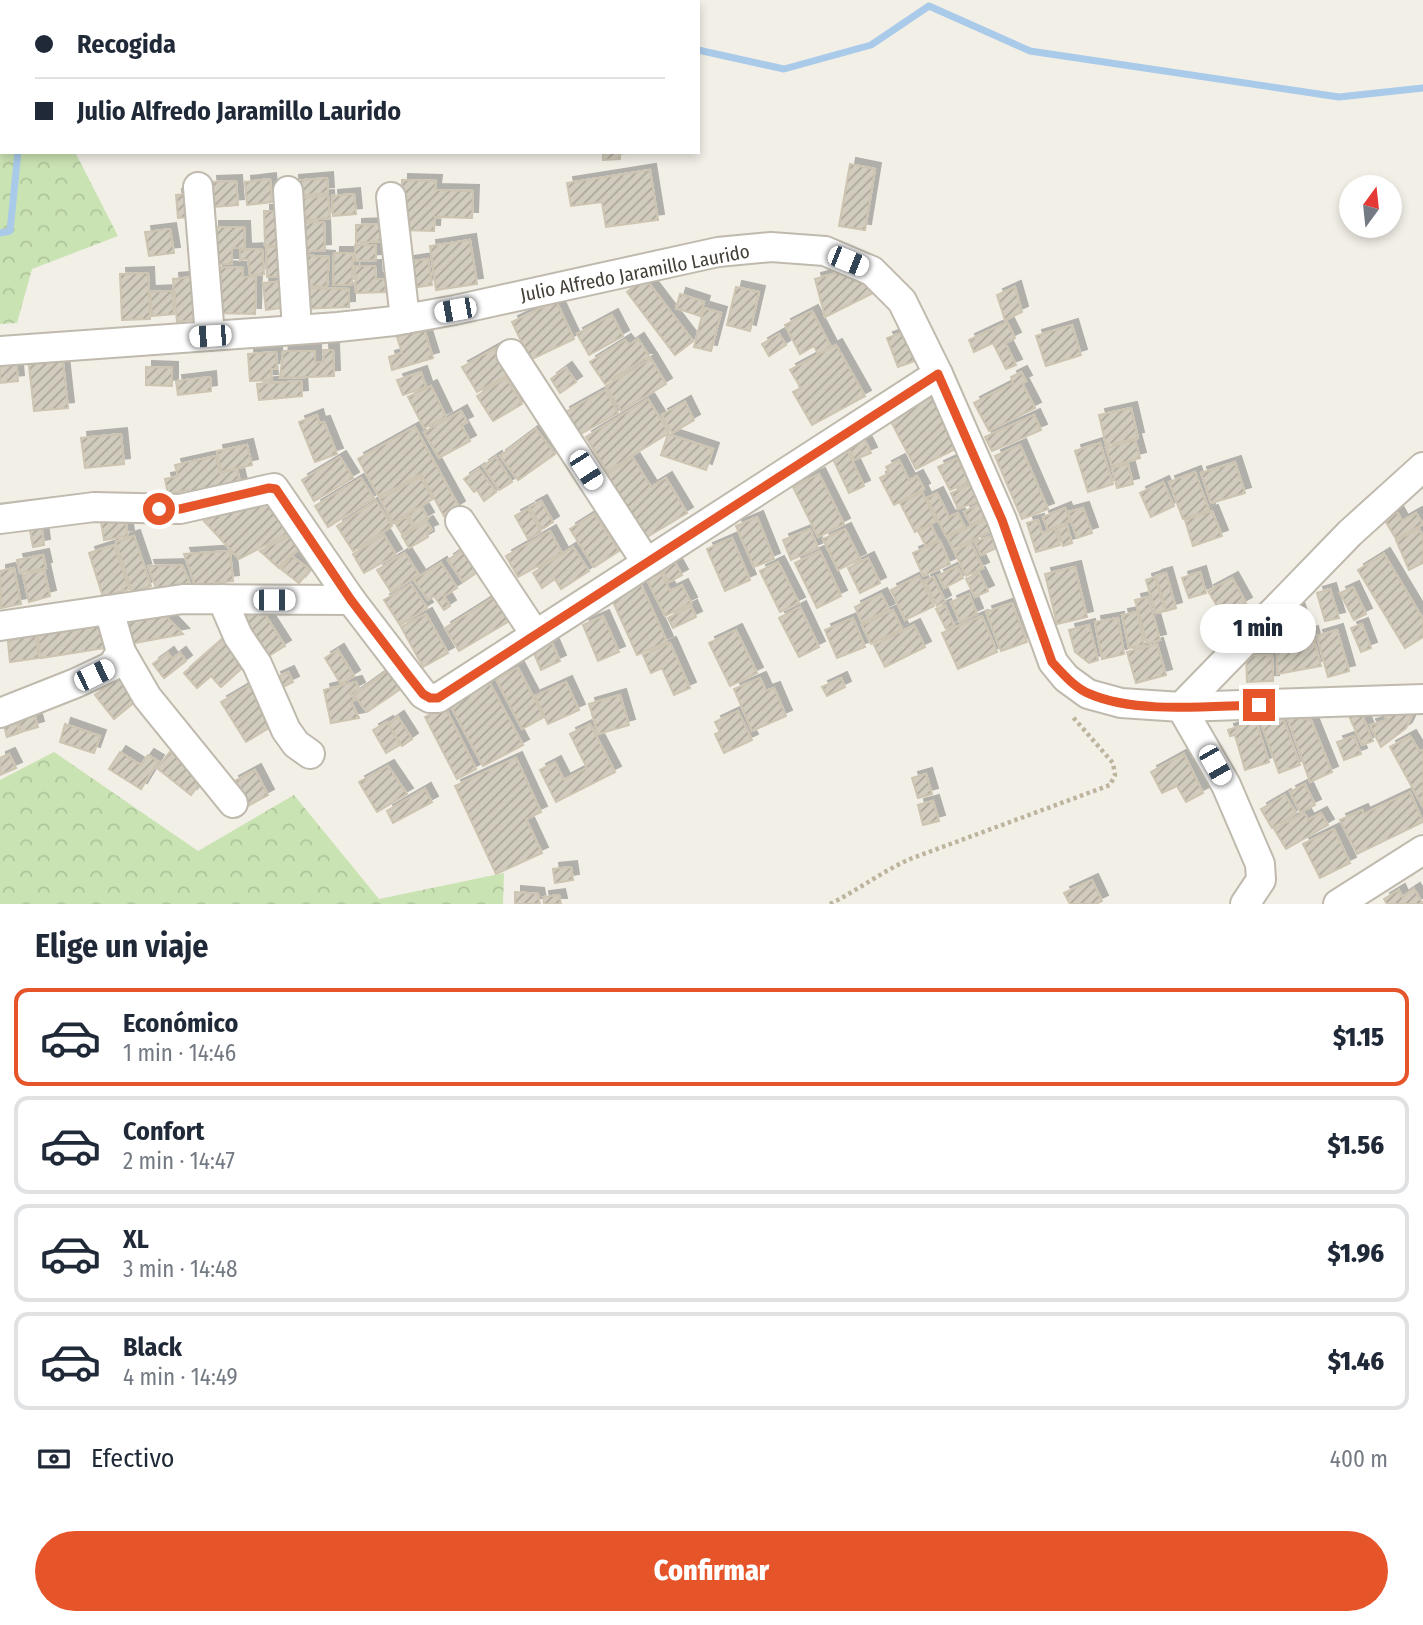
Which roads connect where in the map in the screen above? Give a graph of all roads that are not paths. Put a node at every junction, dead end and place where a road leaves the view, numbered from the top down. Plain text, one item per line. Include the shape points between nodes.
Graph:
1 (198, 187) dead end
2 (288, 191) dead end
3 (391, 197) dead end
4 (405, 319) junction
5 (297, 329) junction
6 (210, 336) junction
7 (0, 351) edge
8 (511, 354) dead end
9 (938, 374) junction
10 (1423, 467) edge
11 (0, 519) edge
12 (460, 521) dead end
13 (646, 562) junction
14 (222, 599) junction
15 (351, 600) junction
16 (109, 610) junction
17 (0, 626) edge
18 (535, 634) junction
19 (121, 652) junction
20 (1420, 696) edge
21 (1181, 707) junction
22 (0, 713) edge
23 (310, 754) dead end
24 (233, 803) dead end
25 (1423, 850) edge
26 (1245, 904) edge
27 (1338, 904) edge

1 - 6 street
2 - 5 street
3 - 4 street
4 - 5 street, Julio Alfredo Jaramillo Laurido
4 - 9 street, Julio Alfredo Jaramillo Laurido via 718,252 771,247 825,251 872,271 902,301
5 - 6 street, Julio Alfredo Jaramillo Laurido
6 - 7 street, Julio Alfredo Jaramillo Laurido
8 - 13 street
9 - 13 street
9 - 21 street, Julio Alfredo Jaramillo Laurido via 1002,520 1052,662 1088,694 1121,703
10 - 21 street via 1350,533
11 - 15 street via 94,507 180,509 272,487
12 - 18 street
13 - 18 street
14 - 15 street
14 - 16 street via 183,599
14 - 23 street via 286,730
15 - 18 street via 430,698 445,694
16 - 17 street
16 - 19 street
19 - 22 street via 112,666
19 - 24 street via 147,697
20 - 21 street, Julio Alfredo Jaramillo Laurido
21 - 26 street via 1226,785 1261,864 1261,880
25 - 27 street

